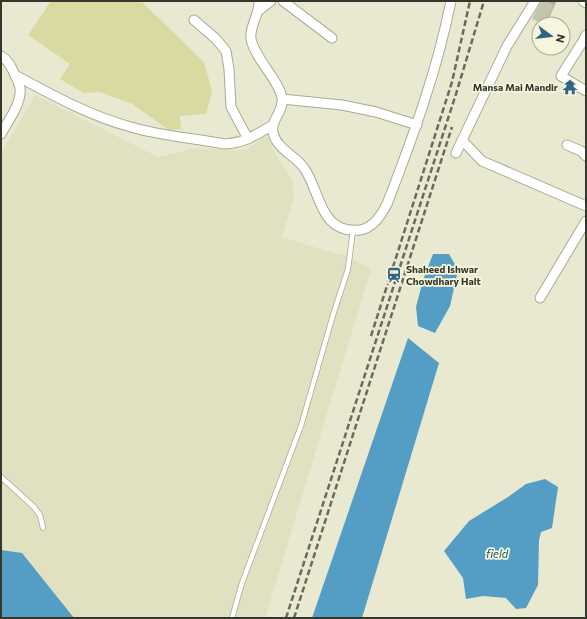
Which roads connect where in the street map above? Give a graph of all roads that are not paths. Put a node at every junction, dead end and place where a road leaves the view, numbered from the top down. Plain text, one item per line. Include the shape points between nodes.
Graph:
1 (259, 1) edge
2 (271, 1) edge
3 (283, 1) edge
4 (451, 1) edge
5 (535, 1) edge
6 (583, 1) edge
7 (586, 3) edge
8 (258, 11) junction
9 (194, 20) dead end
10 (332, 38) dead end
11 (585, 40) edge
12 (1, 56) edge
13 (15, 75) junction
14 (585, 88) edge
15 (282, 99) junction
16 (273, 125) junction
17 (417, 125) junction
18 (1, 134) edge
19 (248, 139) junction
20 (462, 140) junction
21 (567, 146) dead end
22 (456, 153) dead end
23 (586, 156) edge
24 (586, 206) edge
25 (586, 221) edge
26 (353, 230) junction
27 (540, 298) dead end
28 (1, 477) edge
29 (43, 528) dead end
30 (232, 618) edge

1 - 8 street
2 - 8 street
3 - 10 street
4 - 17 street via 439,57
5 - 20 street via 507,46
6 - 7 street
8 - 15 street via 251,37
9 - 19 street via 216,39 226,52 230,104
11 - 14 street via 561,76
12 - 13 street
13 - 18 street via 20,87 20,96
13 - 19 street via 82,110 130,127 224,144
15 - 16 street via 281,109
15 - 17 street via 360,108
16 - 19 street
16 - 26 street via 272,132 276,141 306,170 329,220
17 - 26 street via 384,211 362,230
20 - 22 street
20 - 24 street via 482,161
21 - 23 street via 581,151
25 - 27 street
26 - 30 lane via 348,269 301,426 242,583
28 - 29 lane via 33,506 40,515

